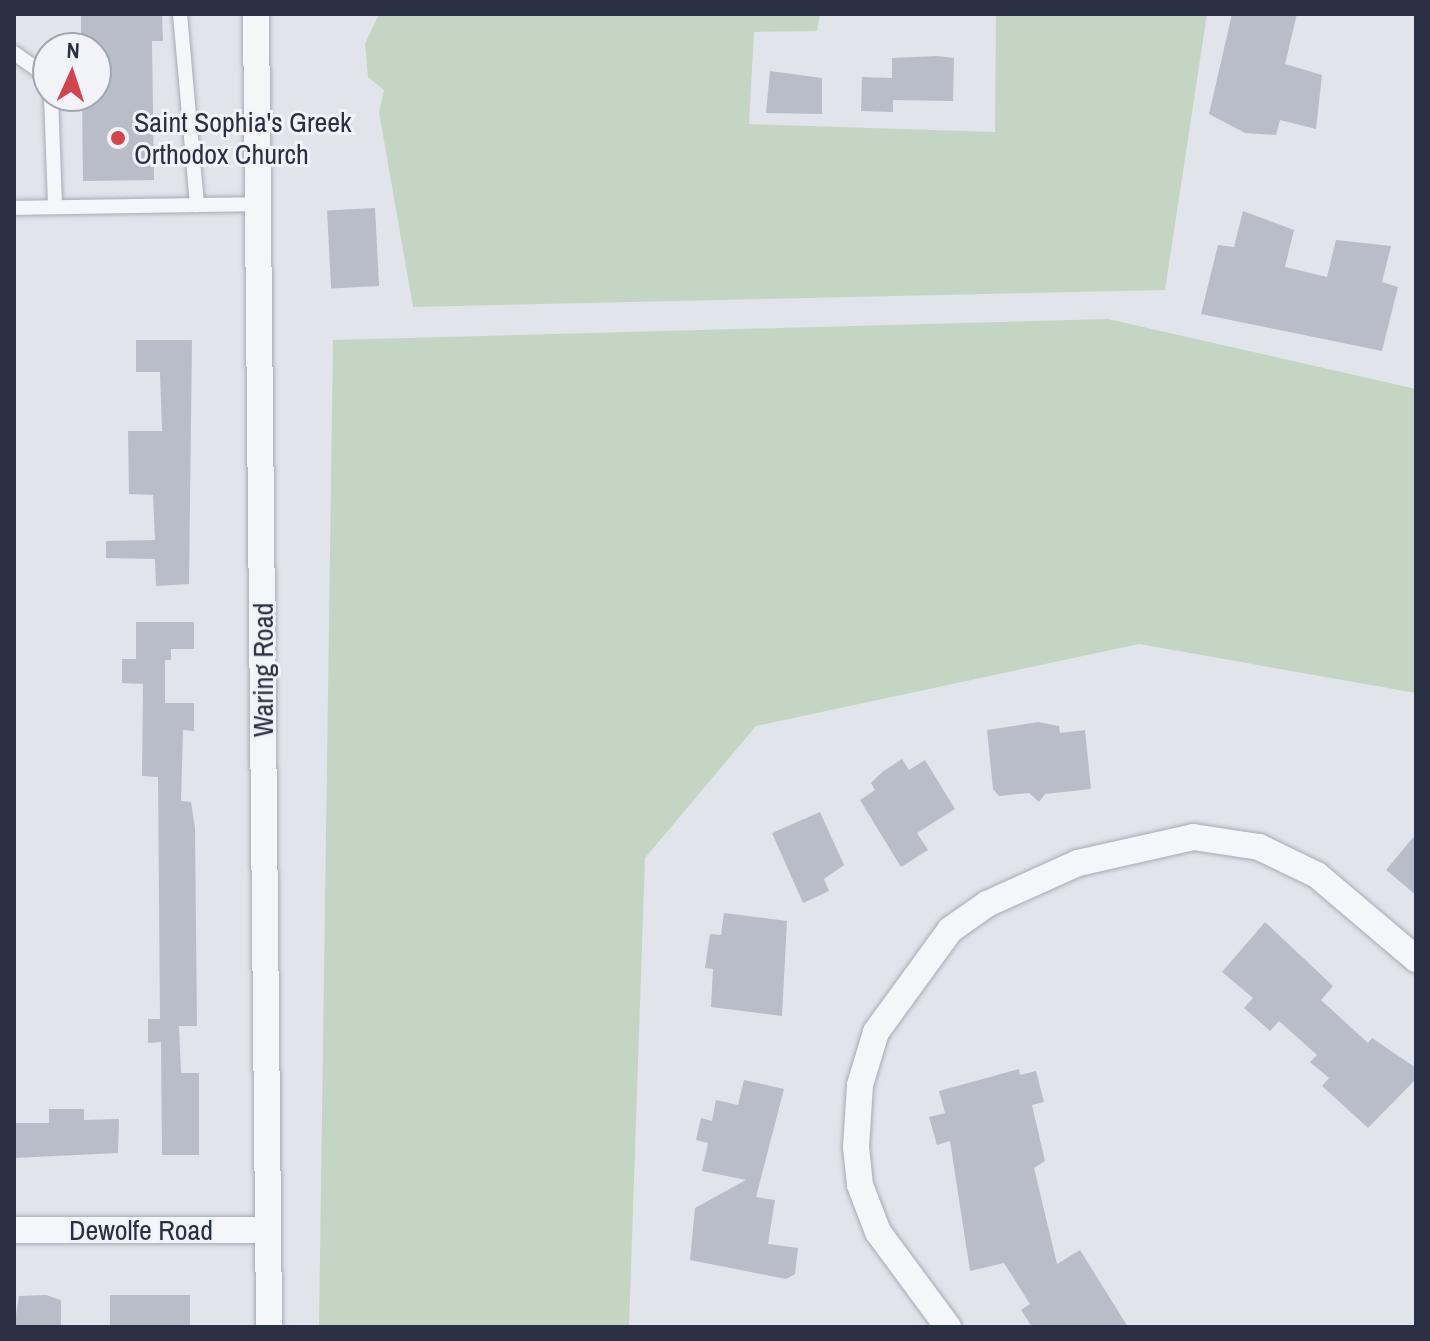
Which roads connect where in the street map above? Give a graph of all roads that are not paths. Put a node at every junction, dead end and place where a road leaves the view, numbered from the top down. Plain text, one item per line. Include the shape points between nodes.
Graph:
1 (180, 14) edge
2 (256, 14) edge
3 (14, 53) edge
4 (32, 66) edge
5 (52, 112) edge
6 (259, 204) junction
7 (197, 205) junction
8 (55, 207) junction
9 (14, 208) edge
10 (1416, 959) edge
11 (14, 1230) edge
12 (267, 1230) junction
13 (269, 1327) edge
14 (948, 1327) edge

1 - 7 lane
2 - 6 street, Waring Road
3 - 4 lane
5 - 8 lane
6 - 7 lane
6 - 12 street, Waring Road
7 - 8 lane
8 - 9 lane
10 - 14 street via 1317,875 1259,847 1193,837 1078,863 987,904 950,930 876,1032 860,1085 856,1147 860,1185 878,1232
11 - 12 street, Dewolfe Road
12 - 13 street, Waring Road

